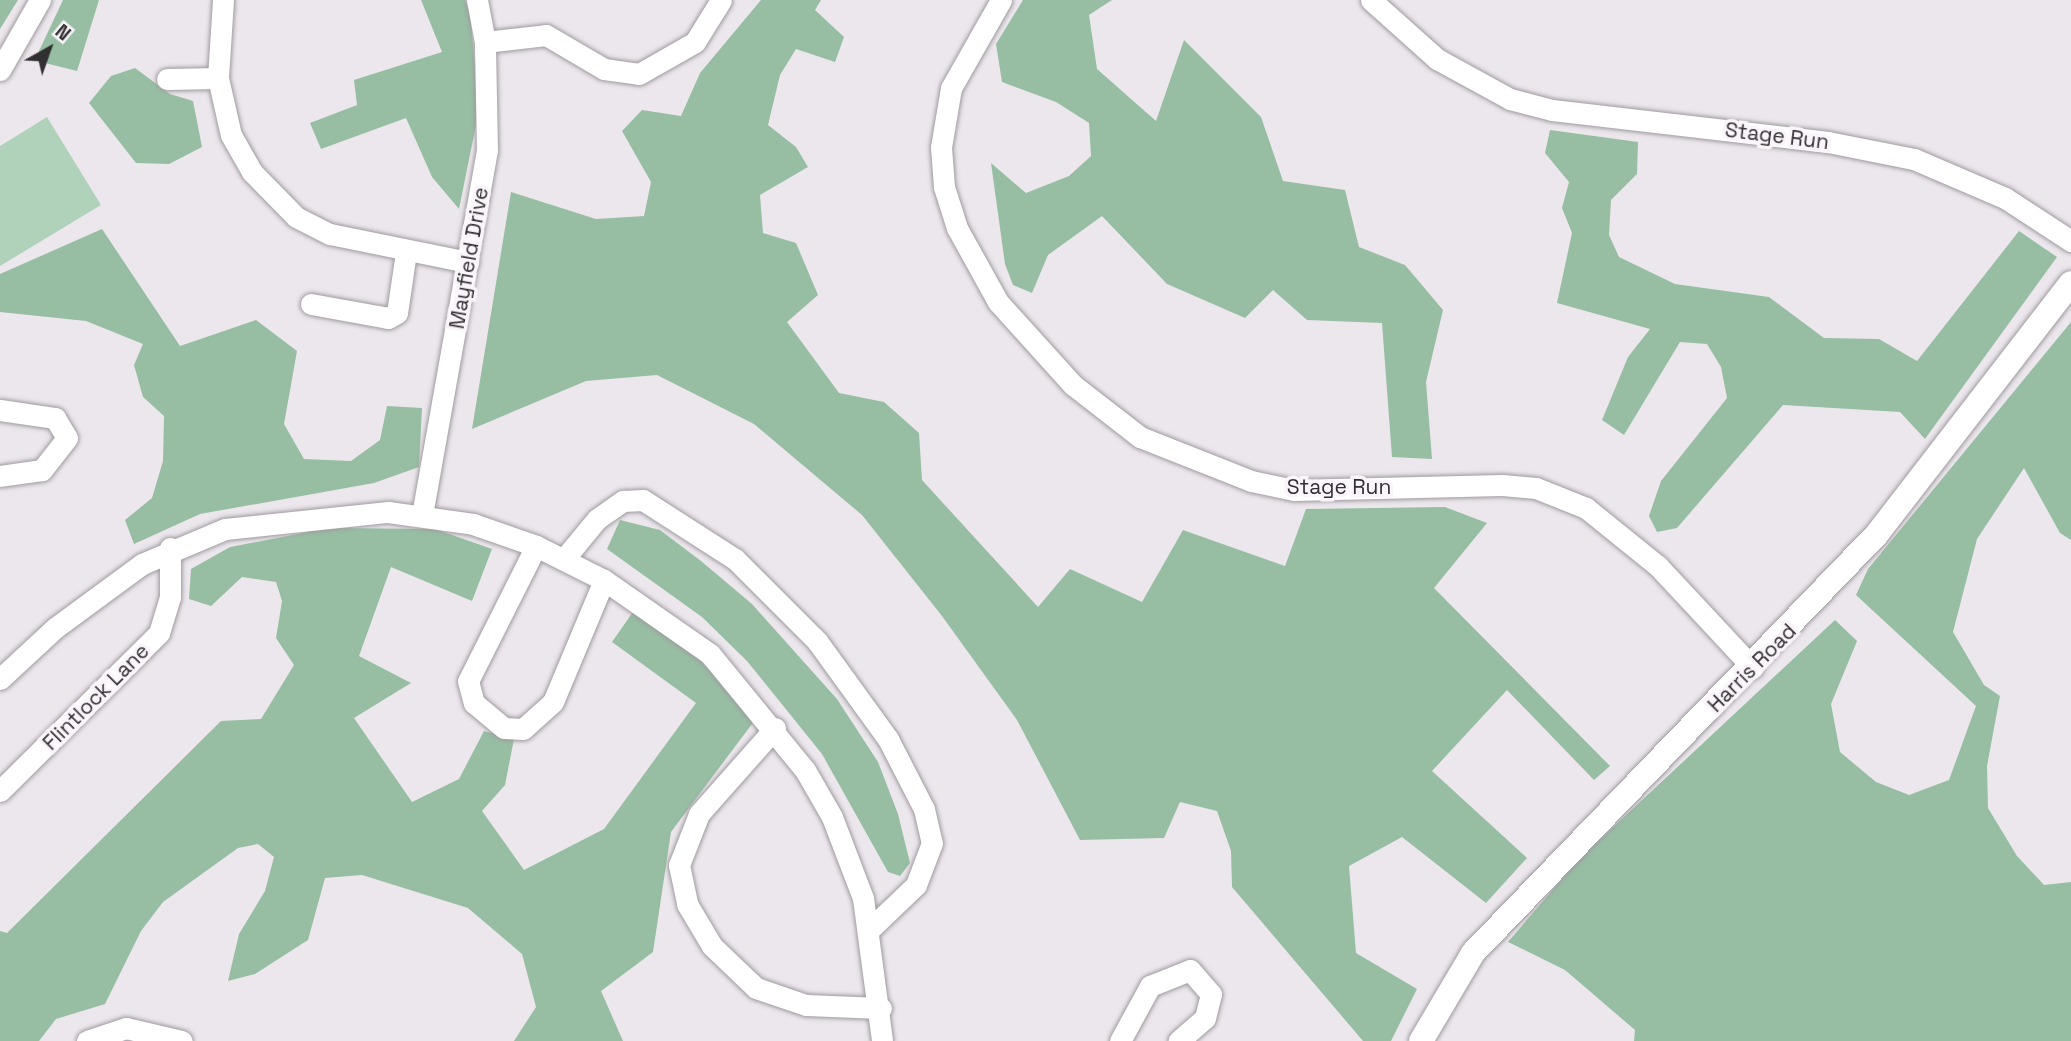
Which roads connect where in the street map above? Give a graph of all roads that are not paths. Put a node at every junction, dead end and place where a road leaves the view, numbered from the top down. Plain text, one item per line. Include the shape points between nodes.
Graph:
1 (40, 0) edge
2 (223, 0) edge
3 (477, 0) edge
4 (720, 0) edge
5 (1001, 0) edge
6 (1371, 0) edge
7 (485, 42) junction
8 (0, 70) edge
9 (218, 78) junction
10 (167, 79) dead end
11 (2071, 241) edge
12 (406, 252) junction
13 (468, 262) junction
14 (2071, 283) edge
15 (311, 304) dead end
16 (0, 410) edge
17 (0, 476) edge
18 (422, 515) junction
19 (536, 546) junction
20 (170, 548) junction
21 (564, 559) junction
22 (604, 580) junction
23 (1752, 668) junction
24 (0, 679) edge
25 (775, 728) junction
26 (0, 791) edge
27 (871, 928) junction
28 (881, 1008) junction
29 (87, 1041) edge
30 (182, 1041) edge
31 (882, 1041) edge
32 (1120, 1041) edge
33 (1179, 1041) edge
34 (1421, 1041) edge

1 - 8 street
2 - 9 street
3 - 7 street, Mayfield Drive
4 - 7 street via 695,42 639,74 604,69 546,35
5 - 23 street, Stage Run via 951,88 940,147 944,187 957,228 998,302 1073,385 1140,437 1251,481 1294,490 1503,485 1536,488 1586,508 1658,566
6 - 11 street, Stage Run via 1437,59 1510,99 1552,110 1828,142 1914,159 2005,198
7 - 13 street, Mayfield Drive via 487,150
9 - 10 street
9 - 12 street via 231,135 252,172 296,217 330,234
12 - 13 street
12 - 15 street via 397,313 388,318
13 - 18 street, Mayfield Drive
14 - 23 street, Harris Road via 1877,534
16 - 17 street via 55,418 67,438 42,470
18 - 19 street
18 - 20 street via 261,521
19 - 21 street
19 - 22 street via 468,681 474,703 504,728 523,729 553,702
20 - 24 street via 55,628
20 - 26 street, Flintlock Lane via 170,597 159,634
21 - 22 street
21 - 27 street via 597,519 623,501 643,500 735,559 817,641 888,739 924,809 932,843 916,885
22 - 25 street via 710,654
23 - 34 street, Harris Road via 1519,901 1473,953
25 - 27 street via 832,817
25 - 28 street via 699,814 679,865 687,904 712,946 756,988 806,1005
27 - 28 street
28 - 31 street
29 - 30 street via 126,1028
32 - 33 street via 1150,986 1190,970 1210,993 1205,1018

